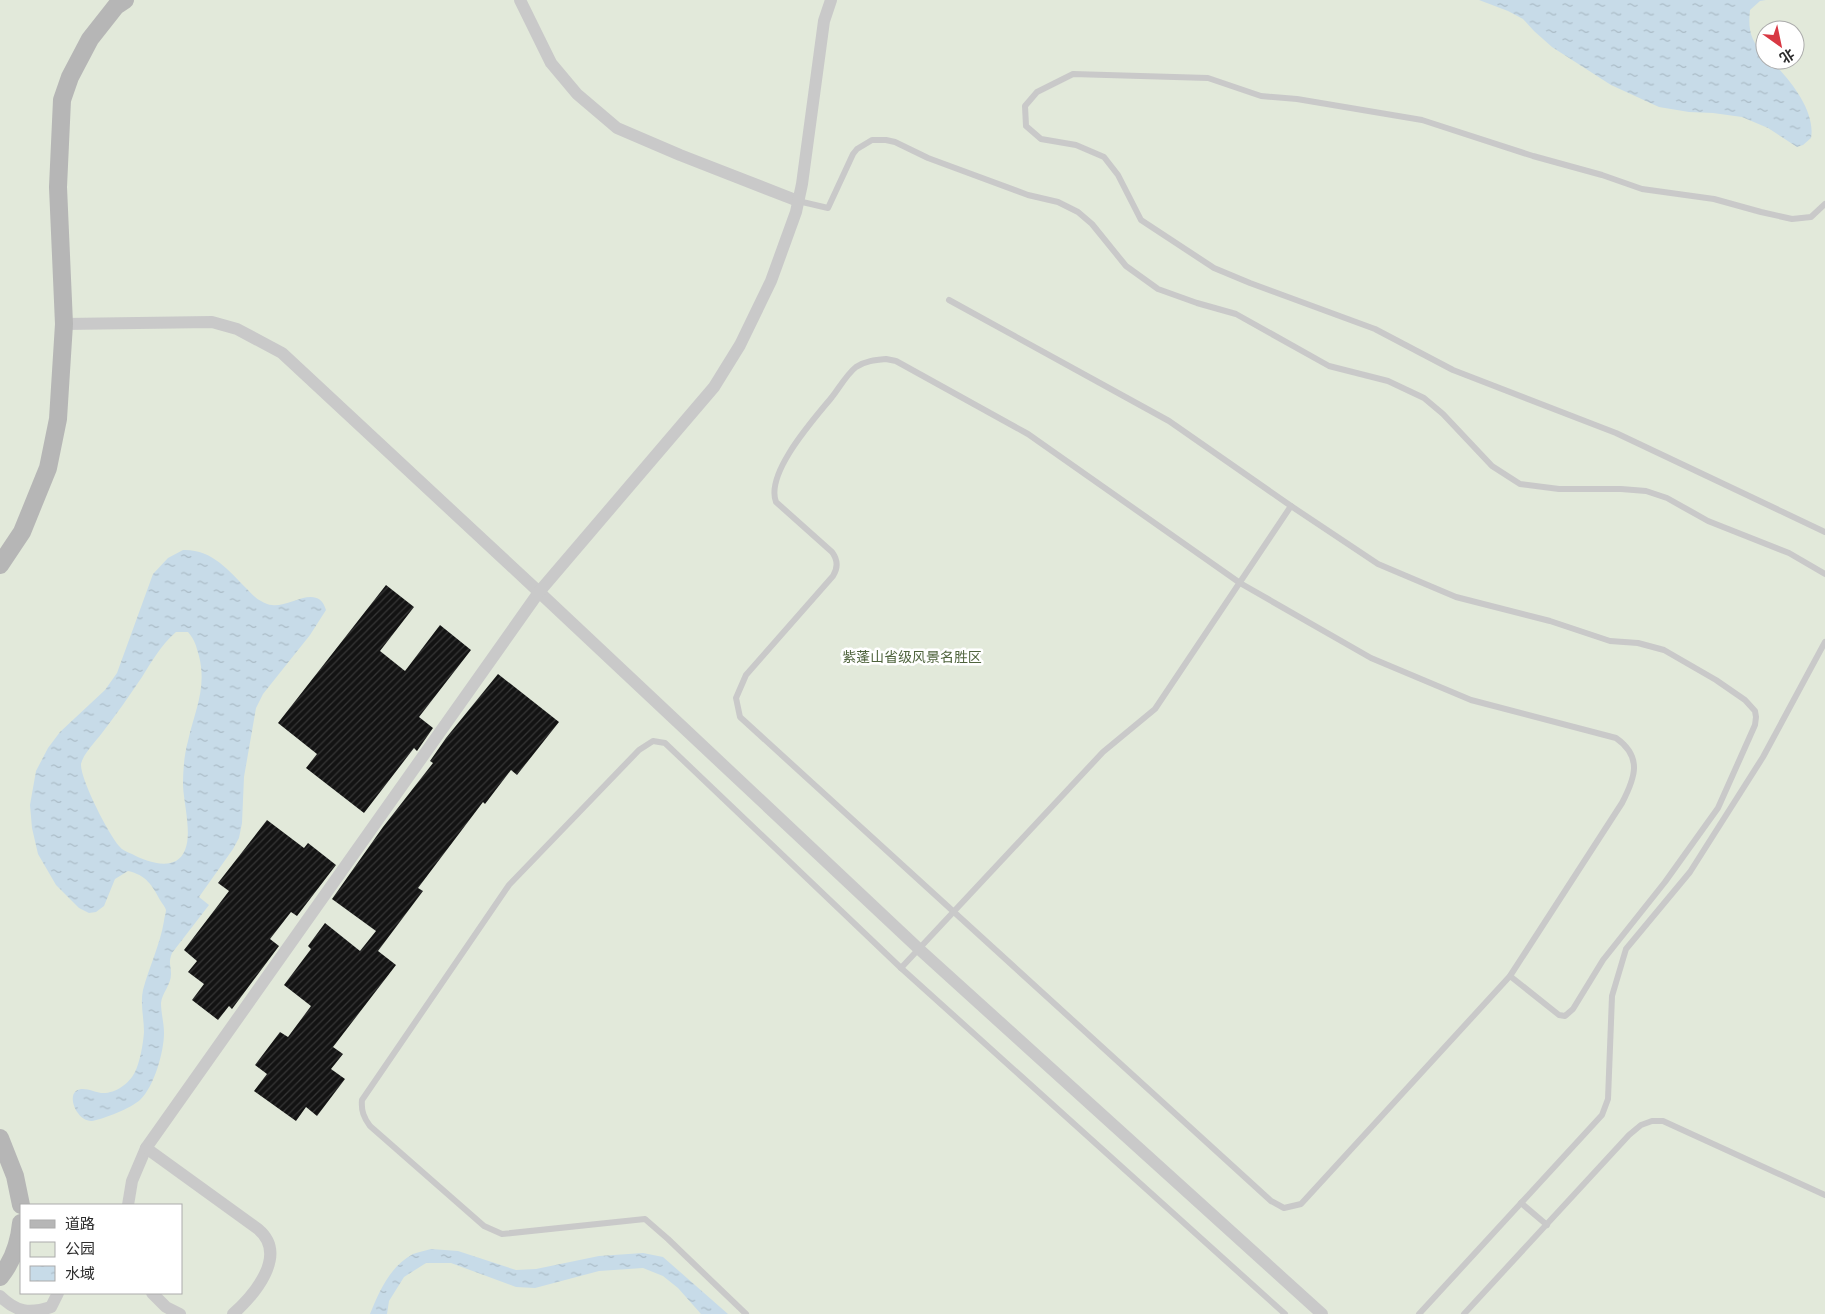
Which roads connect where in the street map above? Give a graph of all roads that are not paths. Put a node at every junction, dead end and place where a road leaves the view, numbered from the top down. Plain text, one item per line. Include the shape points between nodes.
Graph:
1 (125, 0) edge
2 (520, 0) edge
3 (831, 0) edge
4 (798, 201) junction
5 (1825, 204) edge
6 (949, 300) dead end
7 (64, 324) junction
8 (1291, 506) junction
9 (1825, 532) edge
10 (0, 565) edge
11 (1825, 574) edge
12 (1240, 583) junction
13 (539, 592) junction
14 (1825, 642) edge
15 (953, 913) junction
16 (919, 949) junction
17 (901, 968) junction
18 (1510, 976) junction
19 (0, 1138) edge
20 (146, 1148) junction
21 (1825, 1196) edge
22 (1521, 1203) junction
23 (21, 1204) edge
24 (128, 1204) edge
25 (1547, 1225) junction
26 (20, 1237) edge
27 (0, 1277) edge
28 (57, 1294) edge
29 (153, 1294) edge
30 (0, 1296) edge
31 (180, 1314) edge
32 (233, 1314) edge
33 (746, 1314) edge
34 (1285, 1314) edge
35 (1322, 1314) edge
36 (1418, 1314) edge
37 (1464, 1314) edge

1 - 7 street via 116,6 90,39 62,100 58,187
2 - 4 street via 551,63 577,94 617,128
3 - 4 street via 824,22
4 - 11 lane via 828,208 857,149 872,140 895,142 928,158 1028,195 1058,202 1078,212 1126,266 1158,289 1236,314 1329,366 1388,381 1424,398 1492,466 1520,484 1559,489 1646,491 1667,498 1708,521 1788,553
4 - 13 street via 771,281 740,345 714,387
5 - 9 lane via 1811,218 1792,219 1714,198 1642,189 1422,120 1261,96 1208,78 1073,74 1037,92 1025,106 1026,126 1041,139 1076,145 1104,156 1118,175 1141,220 1214,268 1375,329 1453,370 1616,433
6 - 8 lane via 1169,421
7 - 10 street via 58,419 48,468 22,532
7 - 13 street via 212,322 237,329 282,353
8 - 12 lane
8 - 18 lane via 1378,564 1456,597 1610,640 1664,650 1716,680 1745,700 1754,711 1755,725 1718,808 1666,882 1603,960 1573,1009 1565,1016 1559,1015
12 - 15 lane via 1155,709 1103,752
12 - 15 lane via 1028,434 1003,420 896,361 874,360 854,368 792,446 774,487 774,498 781,508 834,554 836,572 746,675 736,698 740,717
12 - 18 lane via 1371,658 1471,700 1616,738 1628,748 1634,764 1631,786
13 - 16 street
13 - 20 street
14 - 22 lane via 1763,757 1690,872 1626,949 1612,996 1608,1099 1602,1115
15 - 16 lane
15 - 18 lane via 1271,1201 1284,1208 1301,1204
16 - 17 lane
16 - 35 street
17 - 33 lane via 665,743 653,741 638,750 509,885 362,1100 364,1118 370,1126 484,1226 502,1234 645,1219
17 - 34 lane
19 - 23 street
20 - 24 street via 132,1182
20 - 32 street via 266,1238 270,1247 269,1267 252,1294
21 - 25 lane via 1663,1121 1652,1122 1641,1125 1629,1135
22 - 25 lane
22 - 36 lane
25 - 37 lane
26 - 27 street via 14,1257
28 - 30 street via 50,1307 32,1313 19,1312
29 - 31 street via 166,1307

